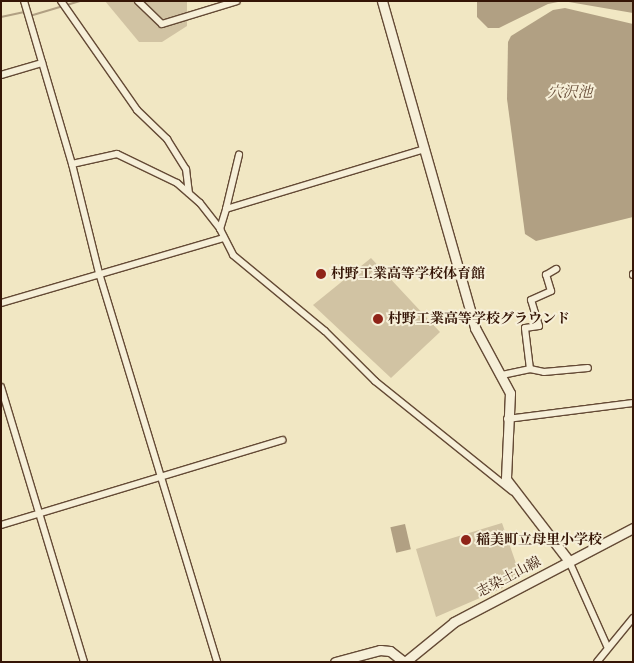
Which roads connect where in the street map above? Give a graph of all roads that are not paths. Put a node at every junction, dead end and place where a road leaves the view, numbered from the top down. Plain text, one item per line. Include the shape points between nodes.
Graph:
1 (25, 1) edge
2 (138, 1) edge
3 (237, 1) edge
4 (382, 1) edge
5 (62, 2) edge
6 (42, 63) junction
7 (1, 75) edge
8 (425, 149) junction
9 (239, 156) dead end
10 (72, 164) junction
11 (189, 193) junction
12 (226, 209) junction
13 (220, 229) junction
14 (224, 238) junction
15 (556, 269) dead end
16 (99, 273) junction
17 (2, 302) edge
18 (588, 368) dead end
19 (530, 369) junction
20 (502, 374) junction
21 (1, 387) edge
22 (633, 403) edge
23 (507, 419) junction
24 (282, 440) dead end
25 (160, 476) junction
26 (515, 493) junction
27 (39, 513) junction
28 (1, 525) edge
29 (633, 528) edge
30 (569, 561) junction
31 (633, 618) edge
32 (608, 648) junction
33 (341, 661) edge
34 (84, 662) edge
35 (217, 662) edge
36 (405, 662) edge
37 (597, 662) edge

1 - 6 street
2 - 3 street via 162,24
4 - 8 street
5 - 11 street via 137,110 168,139 186,169
6 - 7 street
6 - 10 street
8 - 12 street
8 - 20 street via 476,328
9 - 12 street
10 - 11 street via 117,154 176,183
10 - 16 street
11 - 13 street
12 - 13 street
13 - 14 street
14 - 16 street
14 - 26 street via 233,255 315,322 375,381
15 - 19 street via 546,275 551,291 531,300 539,326 525,328
16 - 17 street
16 - 25 street
18 - 19 street via 544,372
19 - 20 street
20 - 23 street via 510,392
21 - 27 street
22 - 23 street
23 - 26 street via 506,479
24 - 25 street
25 - 27 street
25 - 35 street
26 - 30 street
27 - 28 street
27 - 34 street
29 - 30 street, 志染土山線
30 - 32 street
30 - 36 street, 志染土山線 via 454,622
31 - 32 street
32 - 37 street
33 - 36 street via 380,650 390,651

